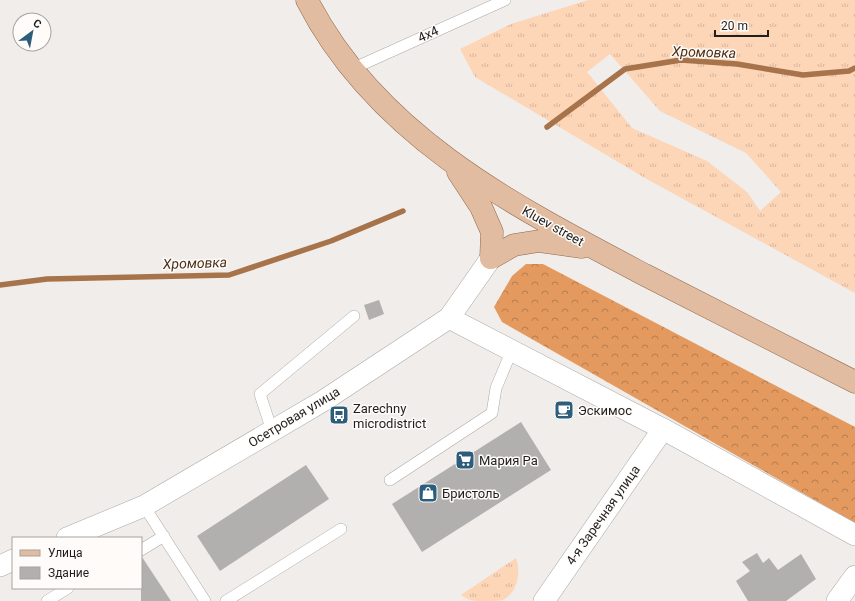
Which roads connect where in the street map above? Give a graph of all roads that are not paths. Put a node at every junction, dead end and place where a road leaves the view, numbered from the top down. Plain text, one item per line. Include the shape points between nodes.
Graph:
1 (307, 0) edge
2 (504, 0) edge
3 (352, 69) junction
4 (453, 164) junction
5 (593, 248) junction
6 (491, 258) junction
7 (354, 316) dead end
8 (449, 318) junction
9 (512, 350) junction
10 (855, 382) edge
11 (662, 429) junction
12 (272, 431) junction
13 (390, 480) dead end
14 (144, 506) junction
15 (341, 529) dead end
16 (855, 535) edge
17 (164, 536) junction
18 (69, 537) edge
19 (142, 549) edge
20 (12, 560) edge
21 (0, 566) edge
22 (855, 576) edge
23 (66, 589) edge
24 (47, 601) edge
25 (205, 601) edge
26 (226, 601) edge
27 (544, 601) edge
28 (837, 601) edge

1 - 3 main road, Kluev street via 320,26
2 - 3 lane, 4x4
3 - 4 main road, Kluev street via 421,138
4 - 5 main road, Kluev street via 521,208
4 - 6 main road via 481,207 492,232
5 - 6 main road via 539,241 514,245
5 - 10 main road, Kluev street
6 - 8 street, Осетровая улица
7 - 12 lane via 260,394
8 - 9 street
8 - 12 street, Осетровая улица
9 - 11 street
9 - 13 lane via 496,388 492,413
11 - 16 street
11 - 27 street, 4-я Заречная улица
12 - 14 street, Осетровая улица
14 - 17 lane
14 - 18 street, Осетровая улица
15 - 26 lane
17 - 19 lane
17 - 25 lane
20 - 21 street
22 - 28 street
23 - 24 lane

